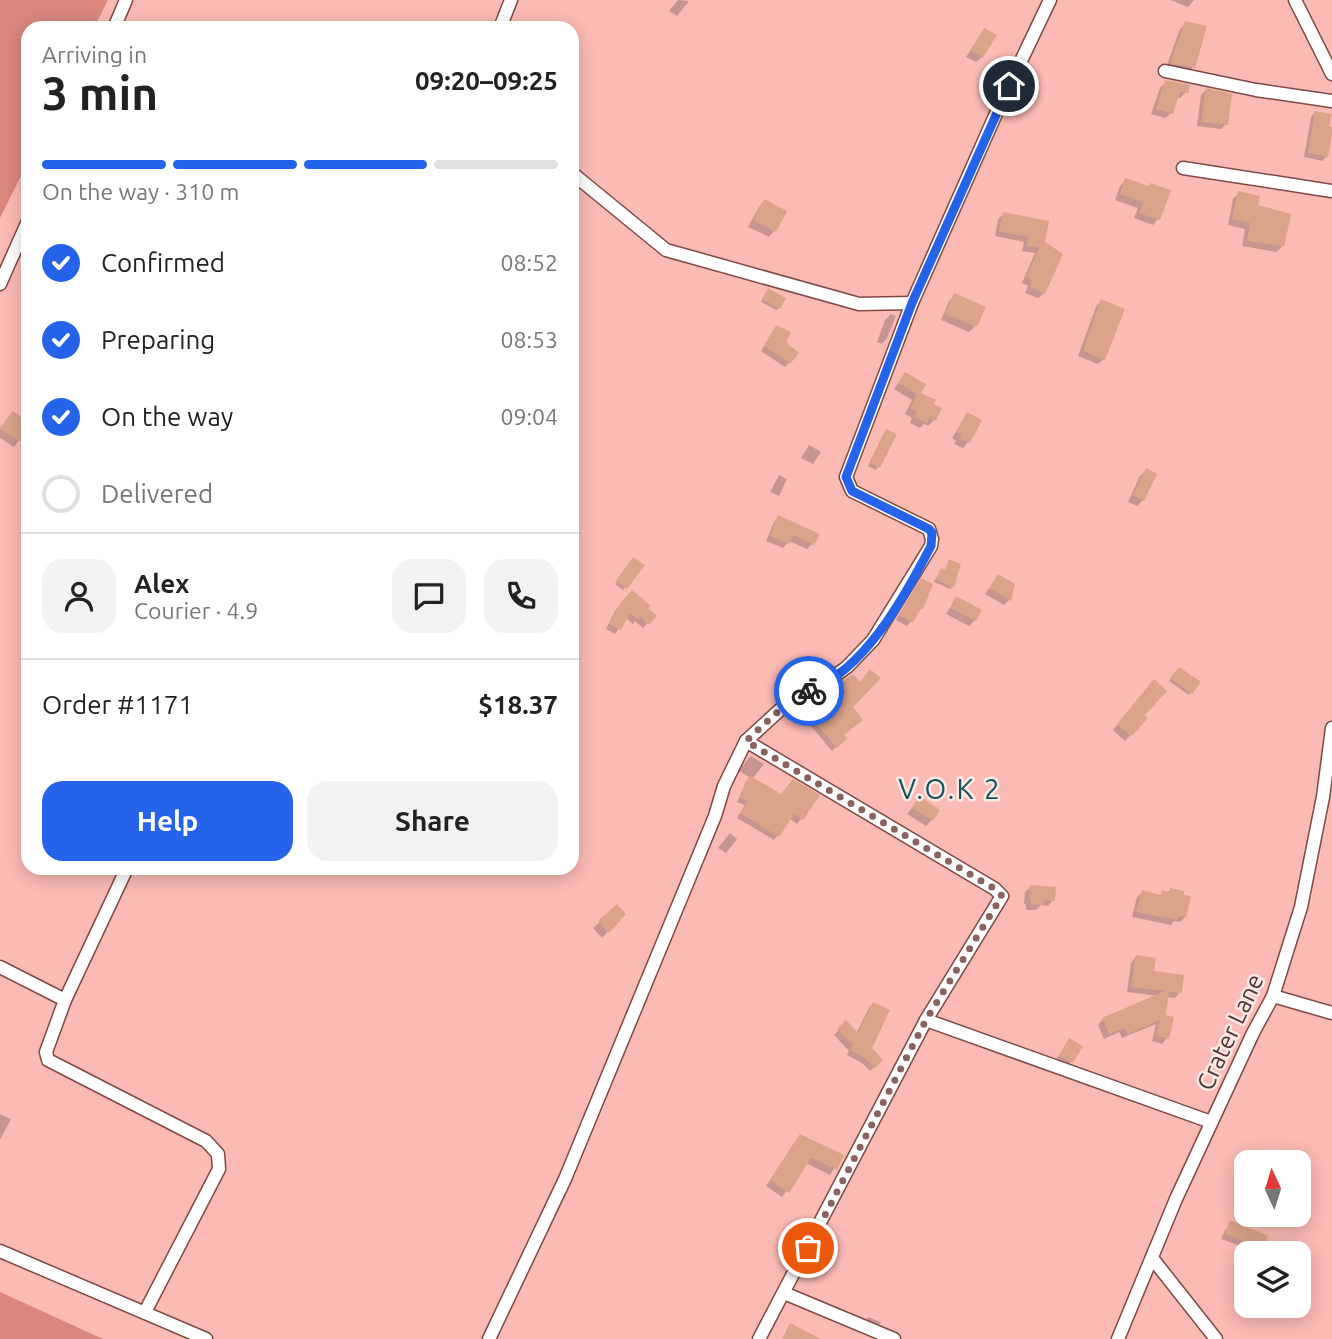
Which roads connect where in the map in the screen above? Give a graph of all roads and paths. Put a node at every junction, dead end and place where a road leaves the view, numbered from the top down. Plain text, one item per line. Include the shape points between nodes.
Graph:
1 (126, 0) edge
2 (511, 0) edge
3 (1050, 0) edge
4 (1295, 0) edge
5 (117, 21) edge
6 (503, 21) edge
7 (1165, 71) dead end
8 (1332, 74) edge
9 (1332, 101) edge
10 (1183, 168) dead end
11 (579, 179) edge
12 (1332, 191) edge
13 (21, 237) edge
14 (0, 284) edge
15 (912, 303) junction
16 (1332, 728) edge
17 (746, 741) junction
18 (1327, 796) edge
19 (124, 875) edge
20 (0, 967) edge
21 (1273, 996) junction
22 (65, 1000) junction
23 (1332, 1013) edge
24 (926, 1020) junction
25 (1211, 1122) junction
26 (0, 1251) edge
27 (1152, 1258) junction
28 (784, 1293) junction
29 (145, 1312) junction
30 (206, 1339) edge
31 (489, 1339) edge
32 (759, 1339) edge
33 (894, 1339) edge
34 (1118, 1339) edge
35 (1216, 1339) edge

1 - 5 street
2 - 6 street
3 - 15 street
4 - 8 street
7 - 9 street
10 - 12 street
11 - 15 street via 666,250 859,304
13 - 14 street
15 - 17 street via 846,477 852,491 929,529 931,546 873,640 847,667 821,687 795,696
16 - 18 street, Crater Lane
17 - 24 street via 1002,896
17 - 31 street via 565,1179
18 - 21 street, Crater Lane via 1301,907
19 - 22 street
20 - 22 street
21 - 23 street
21 - 25 street, Crater Lane
22 - 29 street via 46,1052 48,1060 206,1141 218,1154 219,1169
24 - 25 street
24 - 28 street
25 - 27 street, Crater Lane
26 - 29 street
27 - 34 street, Crater Lane
27 - 35 street
28 - 32 street
28 - 33 street
29 - 30 street

